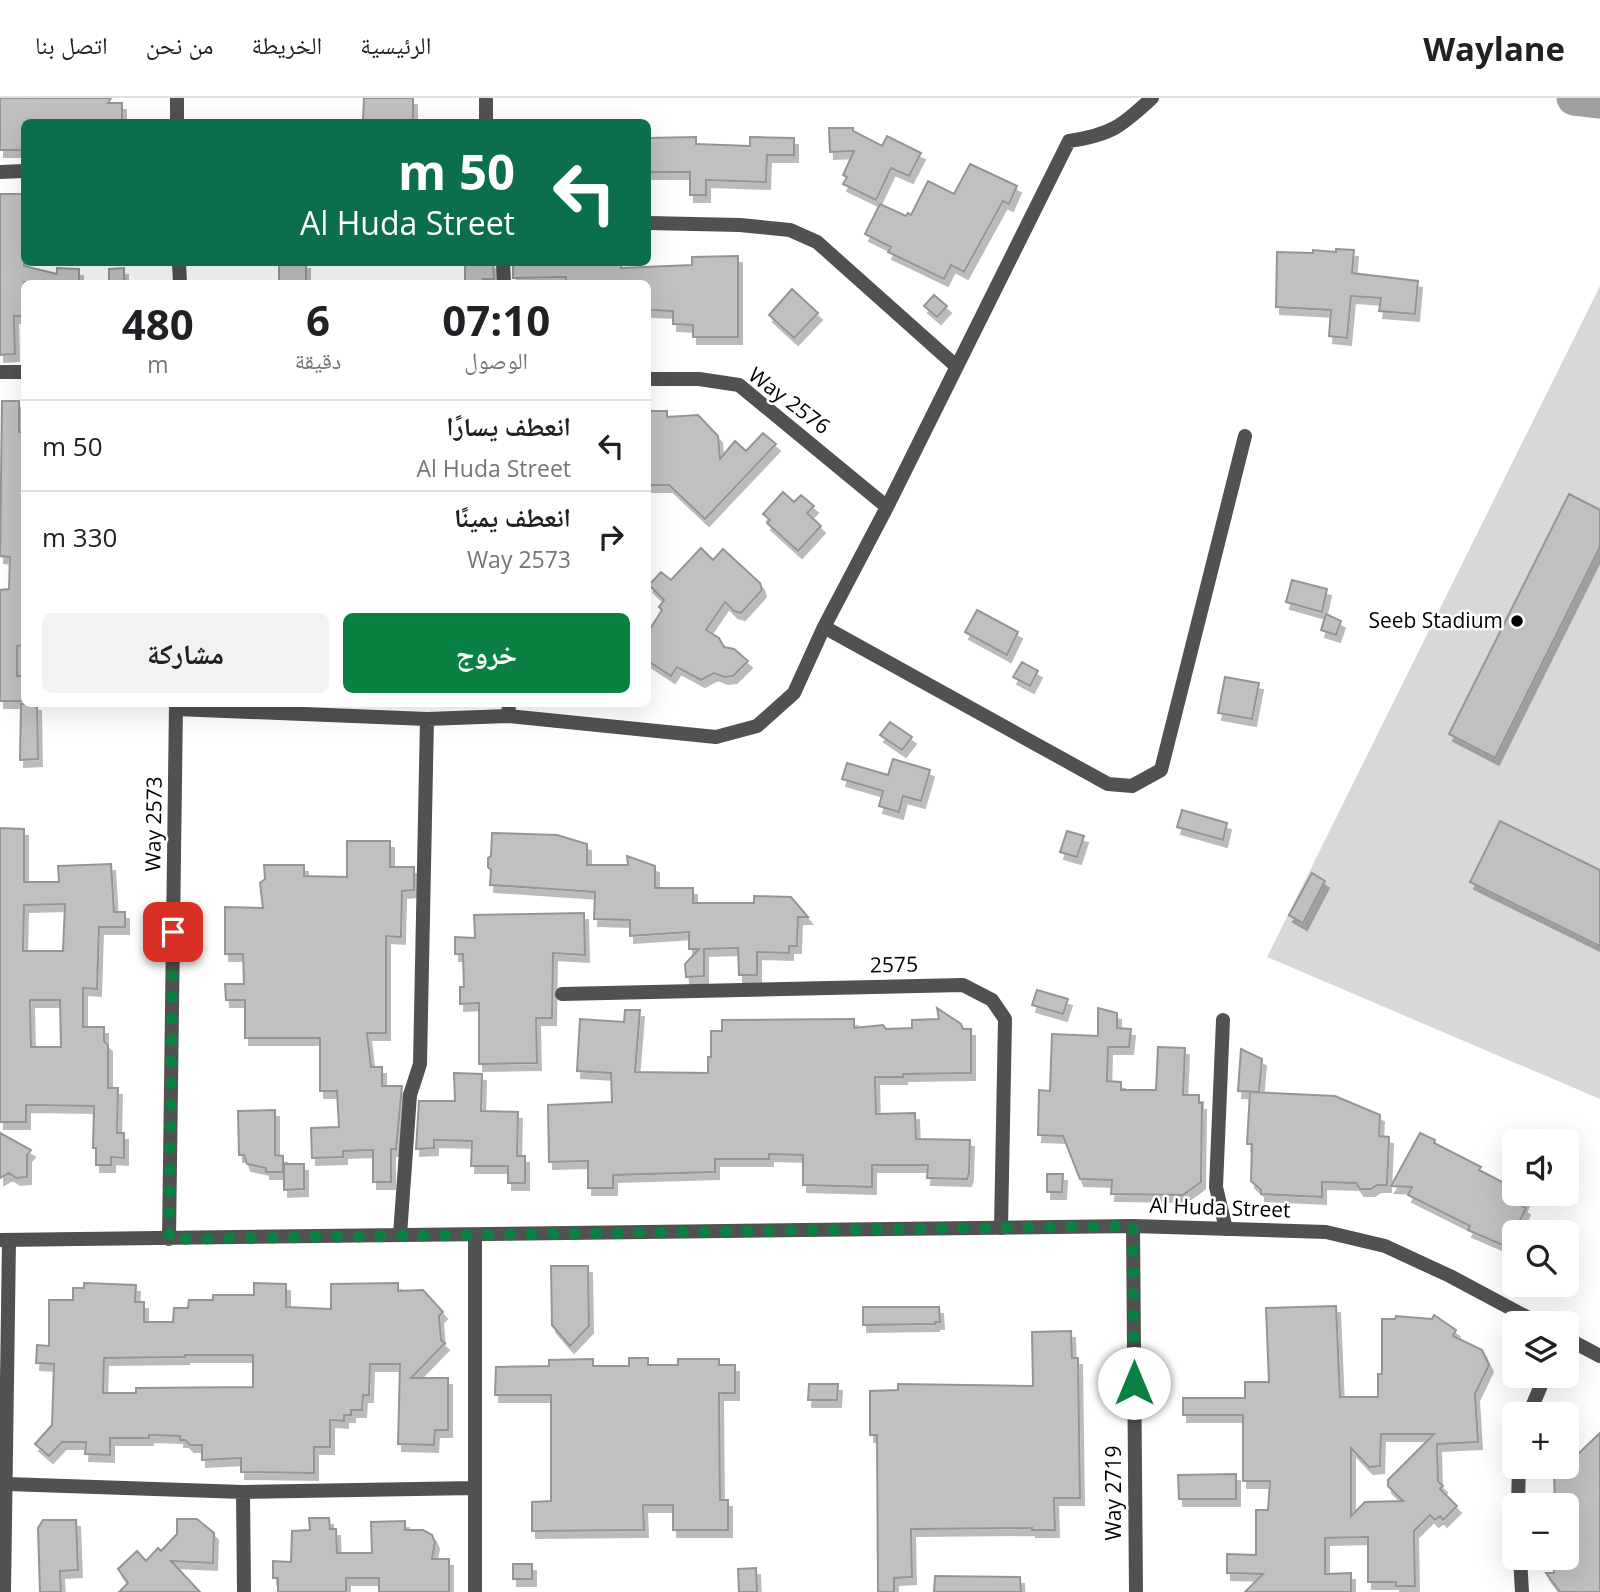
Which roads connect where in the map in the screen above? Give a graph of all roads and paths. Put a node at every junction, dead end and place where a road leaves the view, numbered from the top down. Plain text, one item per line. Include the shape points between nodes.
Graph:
1 (177, 98) edge
2 (486, 98) edge
3 (1152, 98) edge
4 (177, 119) edge
5 (486, 119) edge
6 (21, 171) edge
7 (0, 172) edge
8 (651, 223) edge
9 (956, 366) junction
10 (0, 372) edge
11 (21, 372) edge
12 (651, 379) edge
13 (1245, 436) dead end
14 (887, 507) junction
15 (824, 627) junction
16 (176, 707) edge
17 (195, 707) edge
18 (508, 710) edge
19 (426, 719) junction
20 (562, 994) dead end
21 (1223, 1020) dead end
22 (1133, 1226) junction
23 (1001, 1228) junction
24 (1226, 1229) junction
25 (400, 1235) junction
26 (475, 1235) junction
27 (169, 1239) junction
28 (4, 1240) edge
29 (1516, 1311) edge
30 (1579, 1345) edge
31 (1600, 1356) edge
32 (7, 1484) junction
33 (475, 1488) junction
34 (243, 1492) junction
35 (1521, 1570) edge
36 (4, 1592) edge
37 (244, 1592) edge
38 (475, 1592) edge
39 (1136, 1592) edge
40 (1522, 1592) edge

1 - 4 street
2 - 5 street
3 - 9 street via 1124,124 1098,137 1069,141
6 - 7 street
8 - 9 street via 790,230 817,242
9 - 14 street
10 - 11 street
12 - 14 street, Way 2576 via 739,385
13 - 15 street via 1161,769 1132,786 1108,784
14 - 15 street
15 - 18 street via 794,693 757,726 716,737
16 - 27 street, Way 2573
17 - 19 street
18 - 19 street
19 - 25 street via 420,1064 410,1095
20 - 23 street, 2575 via 963,985 992,999 1005,1019
21 - 24 street via 1216,1187
22 - 23 street, Al Huda Street
22 - 24 street, Al Huda Street
22 - 39 street, Way 2719
23 - 26 street, Al Huda Street
24 - 29 street, Al Huda Street via 1326,1232 1385,1246
25 - 26 street, Al Huda Street
25 - 27 street, Al Huda Street
26 - 33 street
27 - 28 street, Al Huda Street
28 - 32 street
30 - 31 street
32 - 34 street
32 - 36 street
33 - 34 street
33 - 38 street
34 - 37 street
35 - 40 street

